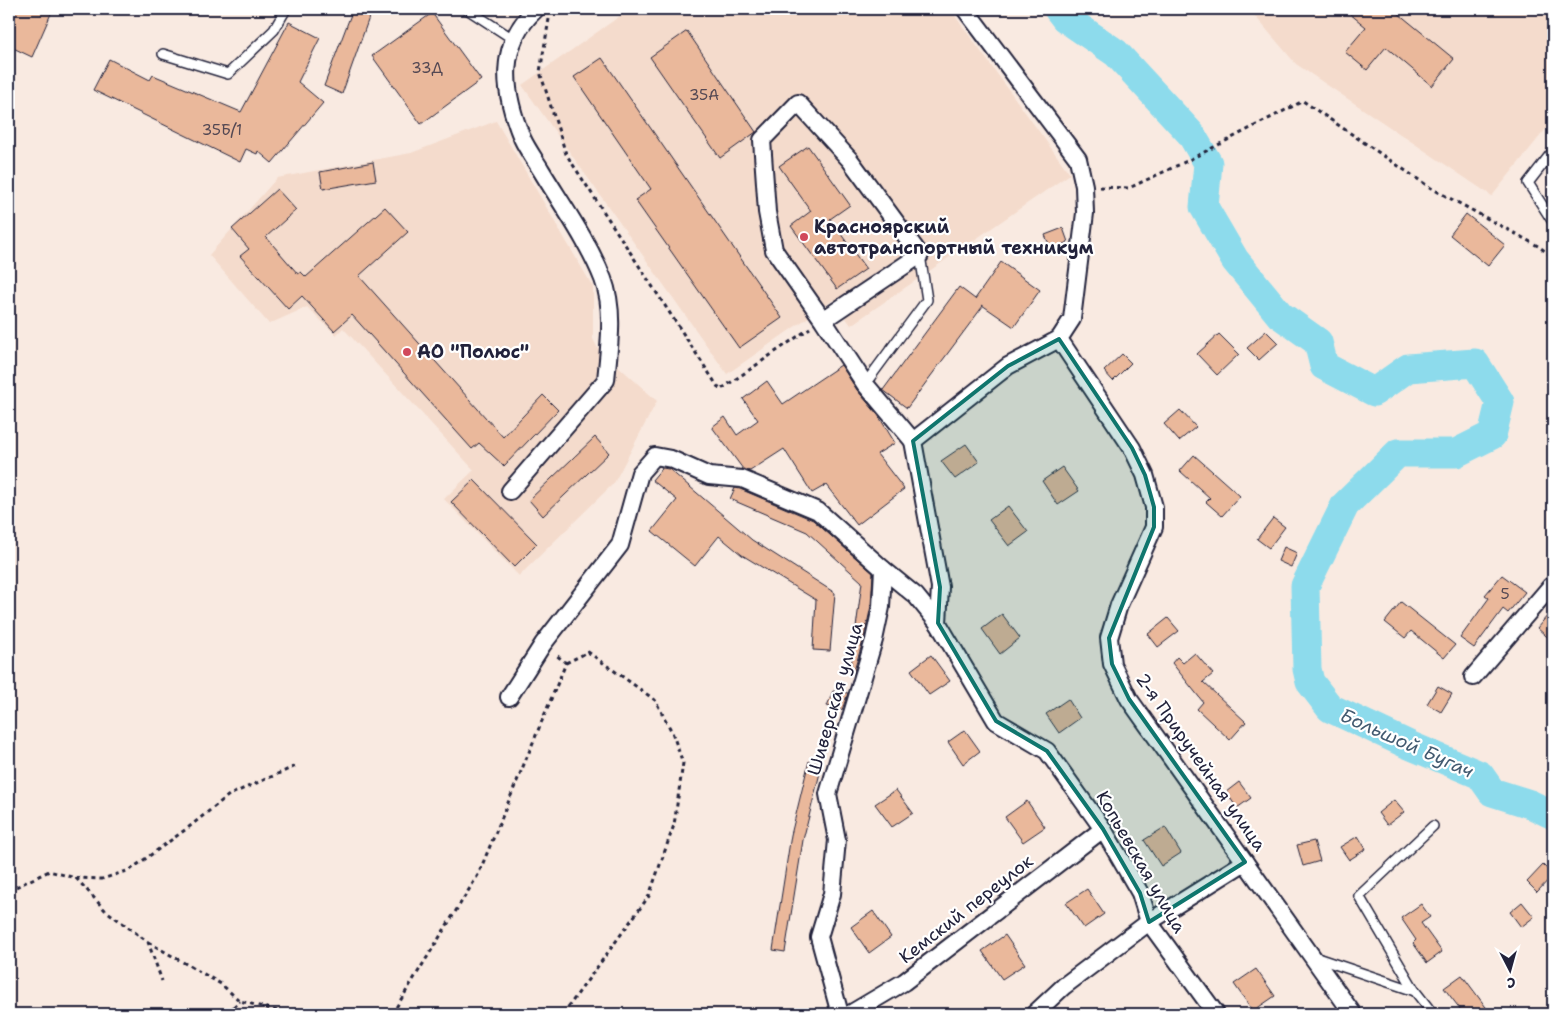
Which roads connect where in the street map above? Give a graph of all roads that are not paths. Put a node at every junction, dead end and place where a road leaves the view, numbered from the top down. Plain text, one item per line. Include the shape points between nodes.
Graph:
1 (286, 9) edge
2 (467, 9) edge
3 (965, 9) edge
4 (543, 13) edge
5 (513, 38) junction
6 (163, 54) dead end
7 (1553, 151) edge
8 (1553, 222) edge
9 (920, 255) junction
10 (823, 320) junction
11 (1060, 339) junction
12 (865, 384) junction
13 (913, 441) junction
14 (510, 491) dead end
15 (883, 569) junction
16 (1552, 586) edge
17 (938, 622) junction
18 (1474, 677) dead end
19 (509, 697) dead end
20 (1433, 826) dead end
21 (1103, 829) junction
22 (1245, 862) junction
23 (1149, 922) junction
24 (1311, 956) junction
25 (1415, 991) junction
26 (840, 1014) edge
27 (850, 1014) edge
28 (1034, 1014) edge
29 (1216, 1014) edge
30 (1353, 1014) edge
31 (1434, 1014) edge

1 - 6 lane via 274,30 228,74
2 - 5 lane
3 - 11 street via 1078,159 1085,213 1072,319
4 - 5 street via 528,16
5 - 14 street via 506,64 507,84 522,139 587,246 604,280 610,307 606,380
7 - 8 lane via 1528,183
9 - 10 street
9 - 10 street via 850,160 798,103 762,140 767,212 774,250
9 - 12 lane via 927,300
10 - 12 street
11 - 13 street via 1008,366
11 - 22 street, 2-я Приручейная улица via 1132,448 1145,475 1154,507 1154,527 1119,606 1109,638 1112,664 1129,699
12 - 13 street
13 - 17 street via 940,587
15 - 17 street, Копьевская улица via 916,596
15 - 19 street, Копьевская улица via 818,511 742,479 709,476 671,459 655,456 640,474 620,545 543,644
15 - 26 street, Шиверская улица via 881,607 874,640 828,794 837,840 832,894 819,937
16 - 18 street
17 - 21 street, Копьевская улица via 996,720 1047,751
20 - 25 lane via 1359,896
21 - 23 street, Копьевская улица via 1140,893
21 - 27 street, Кемский переулок via 904,982
22 - 23 street
22 - 24 street, 2-я Приручейная улица
23 - 28 street via 1064,986
23 - 29 street, Копьевская улица
24 - 25 lane
24 - 30 street, 2-я Приручейная улица
25 - 31 lane

